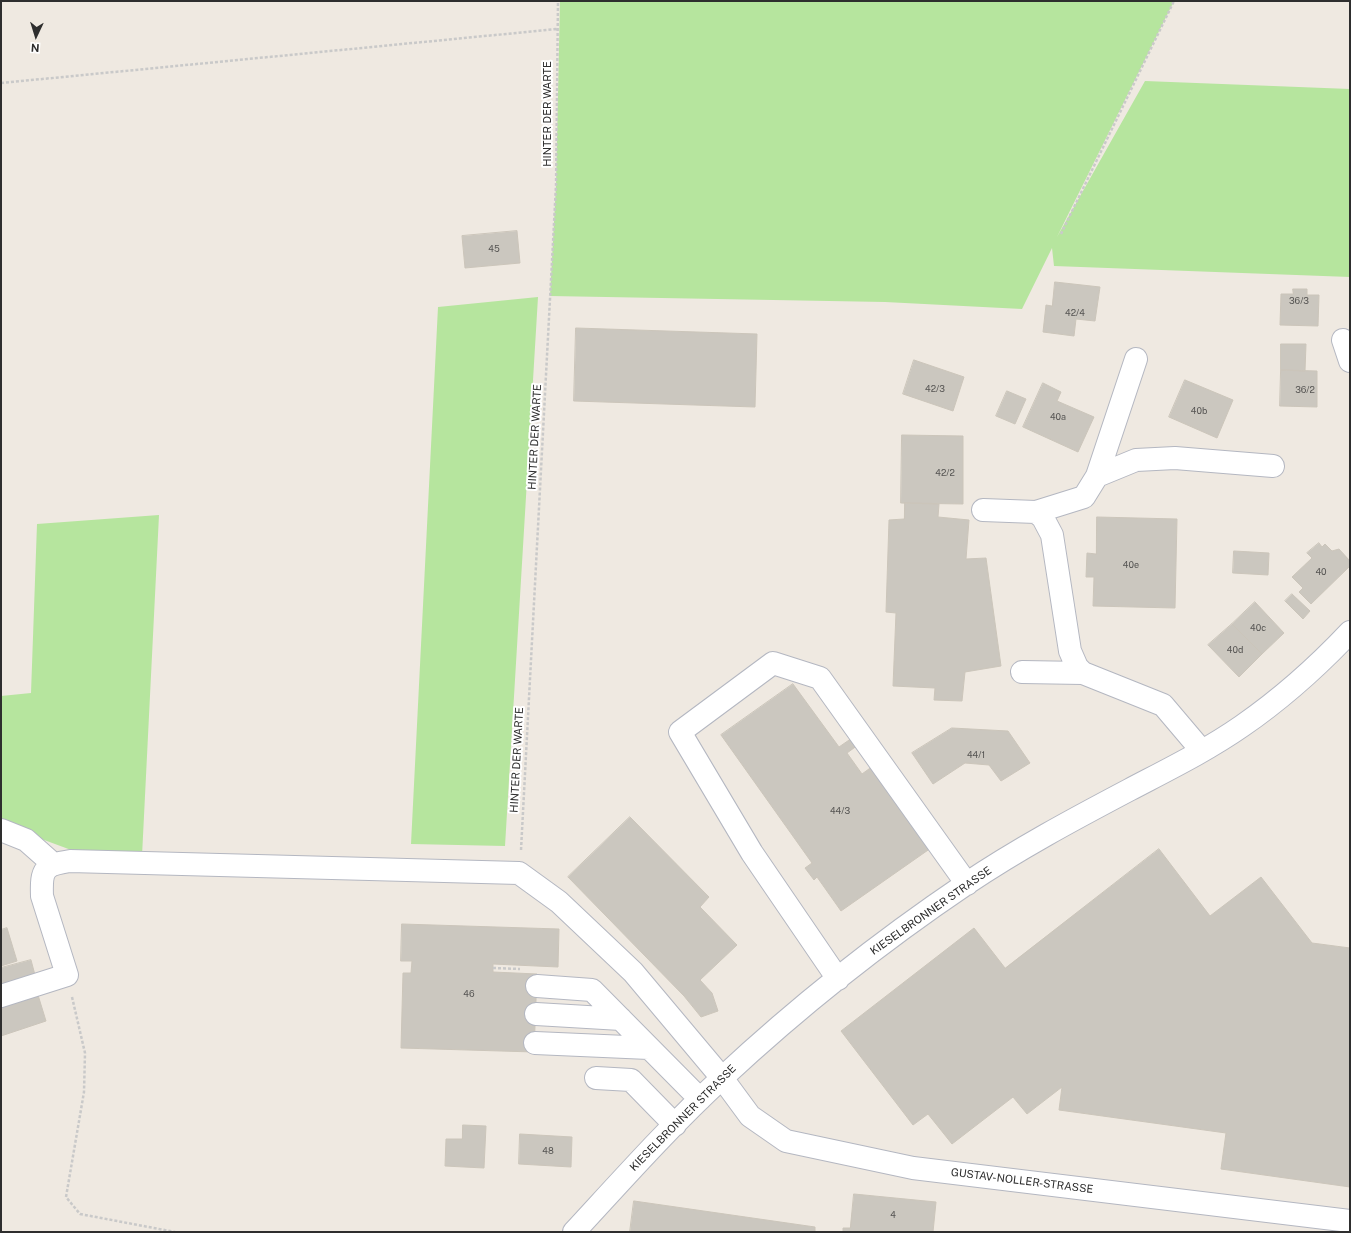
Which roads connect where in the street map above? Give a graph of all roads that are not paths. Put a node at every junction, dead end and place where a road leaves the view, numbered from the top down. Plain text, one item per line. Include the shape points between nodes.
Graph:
1 (1343, 340) dead end
2 (1136, 359) dead end
3 (1350, 361) edge
4 (1273, 466) dead end
5 (1097, 476) junction
6 (983, 510) dead end
7 (1036, 512) junction
8 (1350, 632) edge
9 (1022, 672) dead end
10 (1083, 673) junction
11 (1202, 751) junction
12 (1, 830) edge
13 (52, 864) junction
14 (967, 884) junction
15 (838, 979) junction
16 (1, 996) edge
17 (628, 1026) junction
18 (596, 1078) dead end
19 (722, 1078) junction
20 (700, 1099) junction
21 (675, 1125) junction
22 (1350, 1221) edge
23 (574, 1232) edge

1 - 3 street
2 - 5 street
4 - 5 street via 1175,458 1136,460
5 - 7 street via 1084,498
6 - 7 street
7 - 10 street via 1043,518 1052,535 1070,651 1077,667
8 - 11 street, KIESELBRONNER STRASSE via 1279,699
9 - 10 street
10 - 11 street via 1163,705
11 - 14 street, KIESELBRONNER STRASSE via 1047,835
12 - 13 street via 26,840
13 - 16 street via 44,872 42,896 67,975
13 - 19 street, GUSTAV-NOLLER-STRASSE via 70,861 520,873 559,902 633,972
14 - 15 street, KIESELBRONNER STRASSE
14 - 15 street via 820,678 773,663 680,732 752,853
15 - 19 street, KIESELBRONNER STRASSE
17 - 17 street via 536,1015
17 - 20 street
18 - 21 street via 631,1080
19 - 20 street, KIESELBRONNER STRASSE
19 - 22 street, GUSTAV-NOLLER-STRASSE via 750,1116 786,1141 913,1168
20 - 21 street, KIESELBRONNER STRASSE
21 - 23 street, KIESELBRONNER STRASSE

